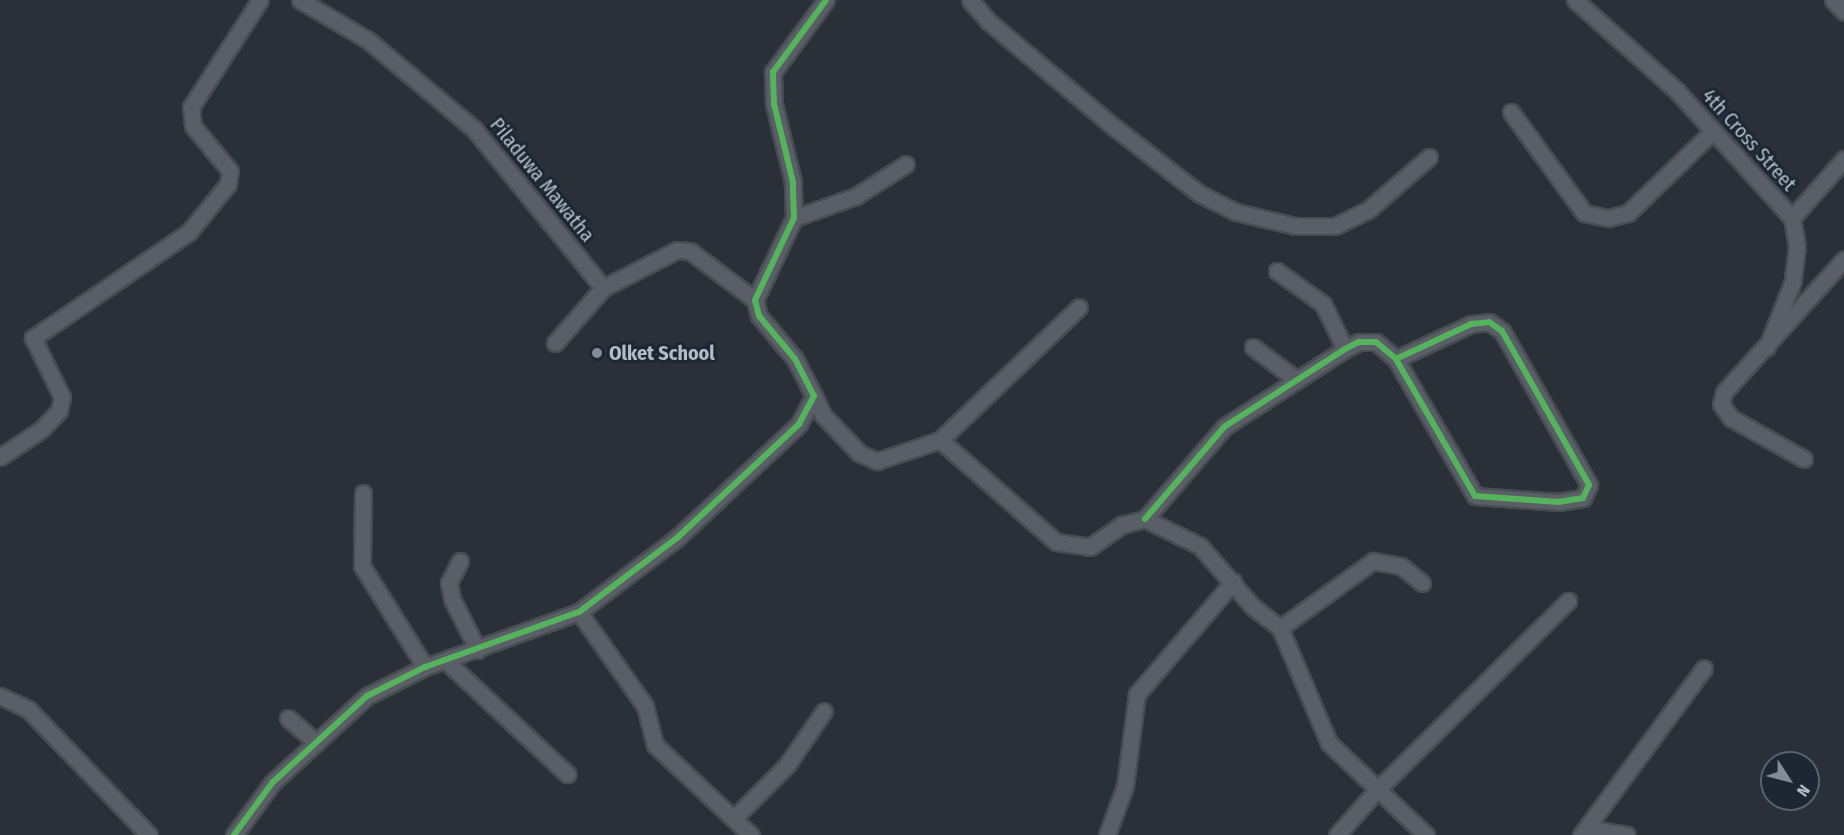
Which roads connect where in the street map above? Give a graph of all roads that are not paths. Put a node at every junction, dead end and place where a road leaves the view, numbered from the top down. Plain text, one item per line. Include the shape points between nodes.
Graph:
1 (260, 0) edge
2 (300, 0) edge
3 (826, 0) edge
4 (970, 0) edge
5 (1575, 0) edge
6 (1833, 0) edge
7 (1844, 12) edge
8 (1511, 112) dead end
9 (1713, 131) junction
10 (1429, 157) dead end
11 (1844, 159) edge
12 (906, 164) dead end
13 (794, 218) junction
14 (1792, 218) junction
15 (1844, 259) edge
16 (1277, 271) dead end
17 (603, 288) junction
18 (755, 300) junction
19 (1079, 308) dead end
20 (555, 343) dead end
21 (1253, 347) dead end
22 (1767, 347) junction
23 (1345, 349) junction
24 (1396, 359) junction
25 (1297, 380) junction
26 (814, 396) junction
27 (940, 440) junction
28 (0, 457) edge
29 (1804, 459) dead end
30 (363, 493) dead end
31 (1145, 519) junction
32 (460, 561) dead end
33 (1233, 582) junction
34 (1422, 583) dead end
35 (1568, 601) dead end
36 (579, 612) junction
37 (1280, 628) junction
38 (478, 650) junction
39 (446, 661) junction
40 (425, 667) junction
41 (1704, 668) dead end
42 (0, 696) edge
43 (824, 711) dead end
44 (288, 718) dead end
45 (317, 742) junction
46 (567, 774) dead end
47 (1377, 790) junction
48 (734, 818) junction
49 (149, 835) edge
50 (234, 835) edge
51 (752, 835) edge
52 (1107, 835) edge
53 (1337, 835) edge
54 (1426, 835) edge
55 (1582, 835) edge
56 (1627, 835) edge

1 - 28 street via 192,107 193,126 230,171 228,184 189,232 33,338 62,397 59,411 42,429
2 - 17 street, Piladuwa Mawatha via 368,40 474,129
3 - 13 street via 773,72 774,104 794,182
4 - 10 street via 988,21 1109,123 1200,194 1236,212 1295,226 1335,226 1368,210
5 - 9 street, 4th Cross Street via 1676,90
6 - 7 street
8 - 9 street via 1584,213 1608,218 1628,213
9 - 14 street, 4th Cross Street
11 - 14 street
12 - 13 street via 856,196
13 - 18 street
14 - 22 street, 4th Cross Street via 1797,246 1793,281
15 - 22 street
16 - 23 street via 1323,304
17 - 18 street via 678,250 690,251
17 - 20 street
18 - 26 street via 759,316 795,359
19 - 27 street
21 - 25 street
22 - 29 street via 1724,392 1721,404 1731,418
23 - 24 street via 1359,342 1376,342
23 - 25 street
24 - 24 street via 1475,496 1559,502 1583,498 1589,485 1502,331 1489,322 1471,324
25 - 31 street via 1224,427
26 - 27 street via 823,415 859,453 877,461
26 - 36 street via 799,424 761,463 678,537
27 - 31 street via 1056,542 1090,547 1122,525
30 - 40 street via 362,566
31 - 33 street via 1200,546
32 - 38 street via 449,583 452,599
33 - 37 street via 1252,606
33 - 52 street via 1137,694 1125,786
34 - 37 street via 1401,566 1373,561
35 - 47 street
36 - 38 street
36 - 48 street via 645,706 655,745
37 - 47 street via 1329,743
38 - 39 street
39 - 40 street
39 - 46 street
40 - 45 street via 367,696
41 - 55 street
42 - 49 street via 28,709
43 - 48 street via 787,765
44 - 45 street
45 - 50 street via 273,782
47 - 53 street
47 - 54 street
48 - 51 street
55 - 56 street via 1597,830

